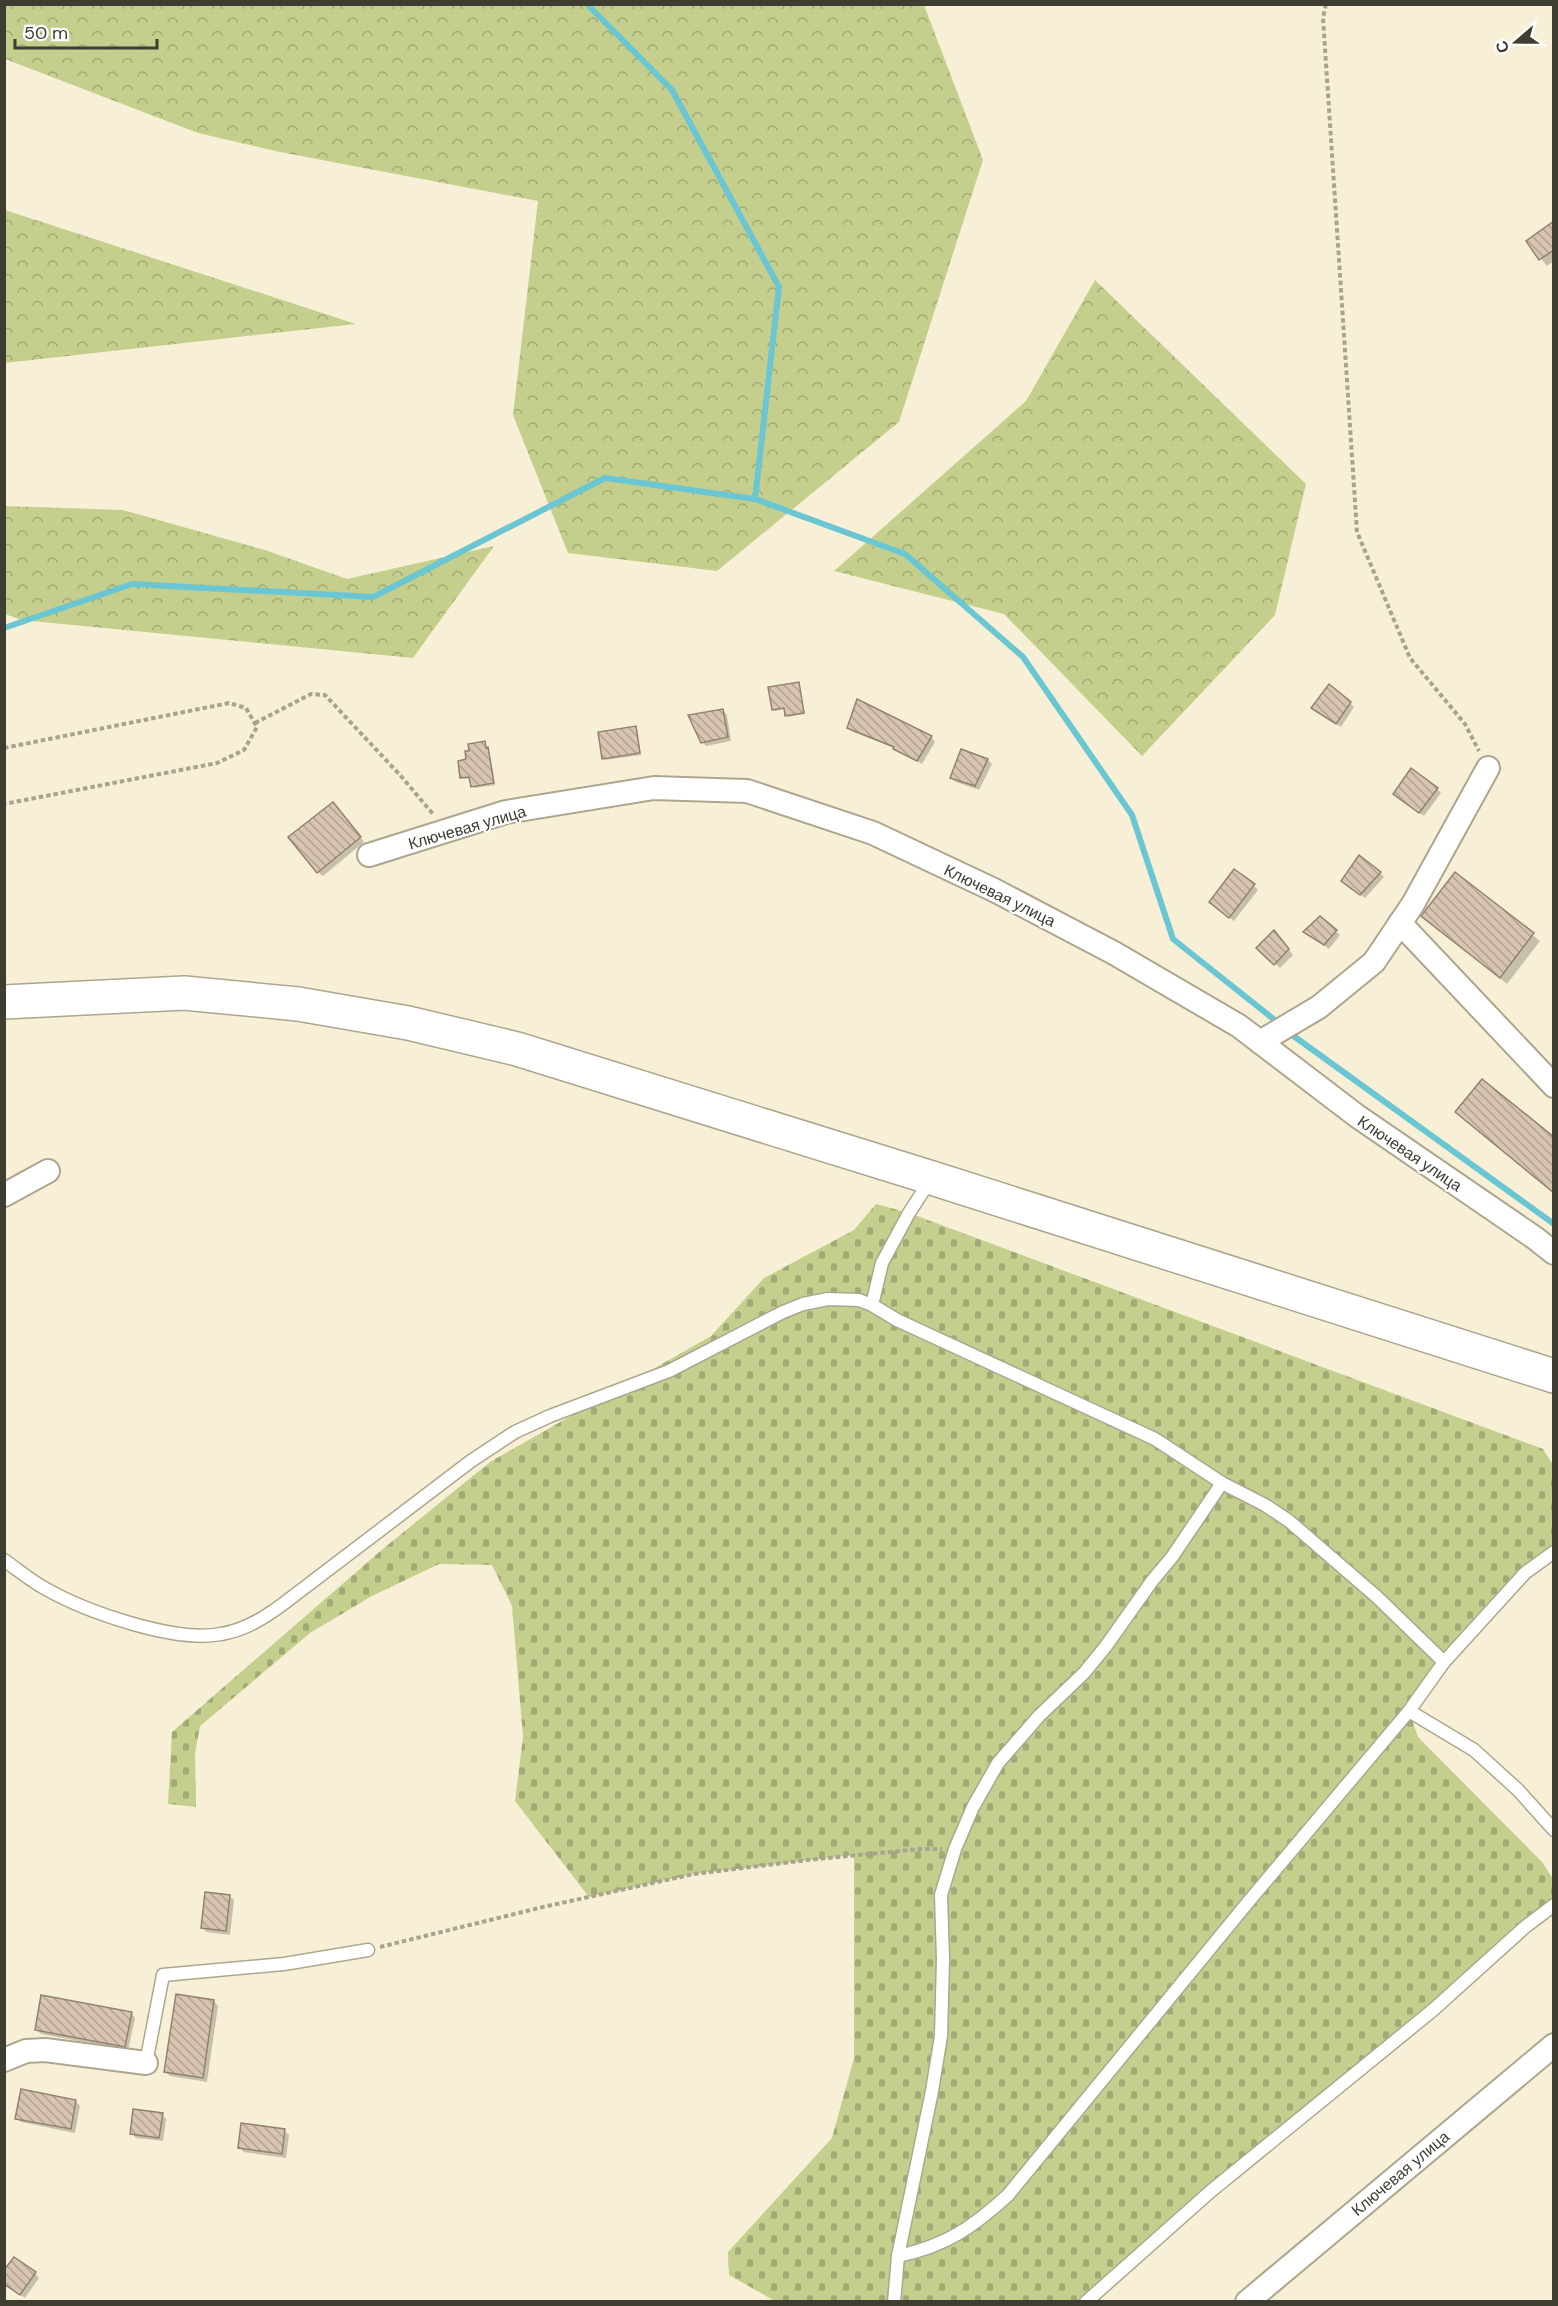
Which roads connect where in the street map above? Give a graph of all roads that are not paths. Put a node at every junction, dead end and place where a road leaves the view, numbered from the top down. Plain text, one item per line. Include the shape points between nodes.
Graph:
1 (1488, 768) road end
2 (369, 855) dead end
3 (1400, 923) junction
4 (4, 1002) edge
5 (1260, 1042) junction
6 (1554, 1086) edge
7 (48, 1171) dead end
8 (932, 1178) junction
9 (4, 1195) edge
10 (1554, 1253) edge
11 (872, 1305) junction
12 (1554, 1376) edge
13 (1222, 1483) junction
14 (1554, 1552) edge
15 (4, 1560) edge
16 (1444, 1662) junction
17 (1409, 1711) junction
18 (1554, 1830) edge
19 (1554, 1905) edge
20 (368, 1950) road end
21 (1554, 2045) edge
22 (4, 2060) edge
23 (146, 2063) joint
24 (898, 2256) junction
25 (894, 2301) edge
26 (1086, 2301) edge
27 (1247, 2301) edge

1 - 3 street
2 - 5 street, Ключевая улица via 506,812 654,788 747,791 873,833 994,890 1114,953
3 - 5 street via 1374,962 1319,1007
3 - 6 street
4 - 8 highway via 184,993 298,1004 408,1023 517,1049
5 - 10 street, Ключевая улица via 1357,1116
7 - 9 street
8 - 11 lane via 882,1263
8 - 12 highway
11 - 13 lane via 1155,1439
11 - 15 lane via 845,1298 804,1304 669,1371 515,1432 283,1604 240,1629 198,1636 162,1631 48,1590
13 - 16 lane via 1288,1521 1377,1597
13 - 24 lane via 1106,1646 998,1763 955,1849 941,1895 941,2036
14 - 16 lane via 1526,1573
16 - 17 lane
17 - 18 lane via 1474,1750
17 - 24 lane via 1008,2194 953,2237 925,2251
19 - 26 lane
20 - 23 lane via 284,1964 164,1975
21 - 27 street, Ключевая улица
22 - 23 street via 26,2051 45,2050
24 - 25 lane

